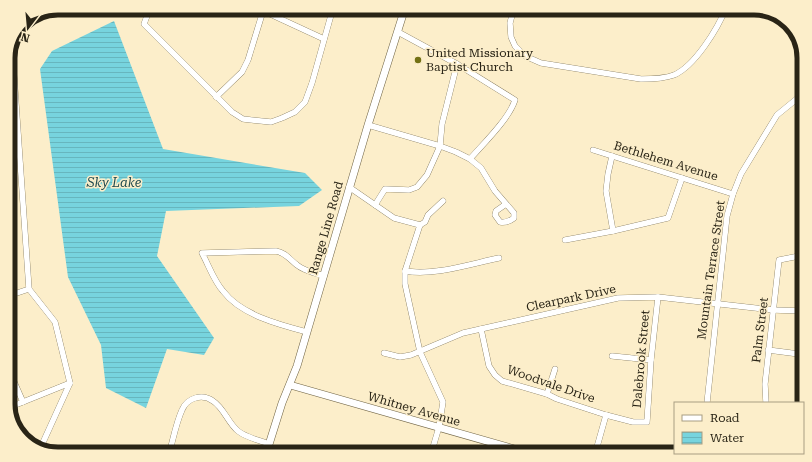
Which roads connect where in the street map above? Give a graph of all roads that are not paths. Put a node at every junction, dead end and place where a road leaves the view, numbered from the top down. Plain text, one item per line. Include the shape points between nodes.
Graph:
1 (147, 15) edge
2 (262, 15) edge
3 (272, 15) edge
4 (331, 15) edge
5 (403, 15) edge
6 (512, 15) edge
7 (723, 15) edge
8 (398, 32) junction
9 (324, 39) junction
10 (457, 64) junction
11 (15, 89) edge
12 (216, 97) junction
13 (797, 99) edge
14 (368, 124) junction
15 (440, 146) junction
16 (593, 150) dead end
17 (612, 156) junction
18 (470, 159) junction
19 (682, 178) junction
20 (349, 186) junction
21 (733, 194) junction
22 (443, 201) dead end
23 (506, 204) dead end
24 (375, 205) junction
25 (420, 225) junction
26 (613, 231) junction
27 (565, 240) dead end
28 (797, 256) edge
29 (499, 258) dead end
30 (405, 271) junction
31 (324, 276) junction
32 (29, 289) junction
33 (15, 294) edge
34 (658, 297) junction
35 (717, 304) junction
36 (773, 310) junction
37 (797, 311) edge
38 (481, 329) junction
39 (307, 332) junction
40 (768, 350) junction
41 (384, 352) dead end
42 (420, 352) junction
43 (797, 354) edge
44 (612, 356) dead end
45 (651, 360) junction
46 (555, 369) dead end
47 (70, 383) junction
48 (15, 384) edge
49 (290, 384) junction
50 (547, 394) junction
51 (23, 402) junction
52 (707, 402) edge
53 (766, 402) edge
54 (15, 405) edge
55 (606, 414) junction
56 (648, 422) joint
57 (439, 427) junction
58 (42, 444) edge
59 (269, 444) junction
60 (171, 447) edge
61 (268, 447) edge
62 (433, 447) edge
63 (508, 447) edge
64 (597, 447) edge

1 - 12 street via 144,24
2 - 12 street via 242,72
3 - 9 street
4 - 9 street
5 - 8 main road, Range Line Road
6 - 7 street via 511,37 515,46 525,56 541,63 641,79 657,79 675,74 687,66 720,24
8 - 10 street
8 - 14 main road, Range Line Road
9 - 12 street via 312,83 304,102 295,112 271,122 243,119
10 - 15 street via 442,124
10 - 18 street via 515,100 504,120
11 - 32 street
13 - 21 street, Mountain Terrace Street via 777,115
14 - 15 street
14 - 20 main road, Range Line Road
15 - 18 street
15 - 24 street via 427,175 417,187 409,190 385,189
16 - 17 street, Bethlehem Avenue
17 - 19 street, Bethlehem Avenue
17 - 26 street via 606,191
18 - 23 street via 481,168
19 - 21 street, Bethlehem Avenue
19 - 26 street via 668,218
20 - 24 street
20 - 31 main road, Range Line Road
21 - 35 street, Mountain Terrace Street via 727,216
22 - 25 street
24 - 25 street via 394,218
25 - 30 street
26 - 27 street
28 - 36 street, Palm Street via 779,260
29 - 30 street via 431,272
30 - 42 street via 405,284
31 - 39 main road, Range Line Road
31 - 39 street via 305,270 283,253 276,251 202,254 230,300 284,326
32 - 33 street
32 - 47 street via 55,322
34 - 35 street, Clearpark Drive
34 - 38 street, Clearpark Drive via 618,298
34 - 45 street, Dalebrook Street
35 - 36 street, Clearpark Drive
35 - 52 street, Mountain Terrace Street
36 - 37 street, Clearpark Drive
36 - 40 street, Palm Street
38 - 42 street, Clearpark Drive via 463,333
38 - 50 street, Woodvale Drive via 489,366 495,375 502,381
39 - 49 main road, Range Line Road via 298,366
40 - 43 street
40 - 53 street, Palm Street
41 - 42 street, Clearpark Drive via 400,357
42 - 57 street via 443,402
44 - 45 street
45 - 56 street, Dalebrook Street
46 - 50 street
47 - 51 street
47 - 58 street
48 - 51 street
49 - 57 main road, Whitney Avenue
49 - 59 main road, Range Line Road
50 - 55 street, Woodvale Drive
51 - 54 street
55 - 56 street, Woodvale Drive via 633,422
55 - 64 street
57 - 62 street
57 - 63 main road, Whitney Avenue
59 - 60 street via 234,428 213,401 200,397 186,403
59 - 61 main road, Range Line Road

